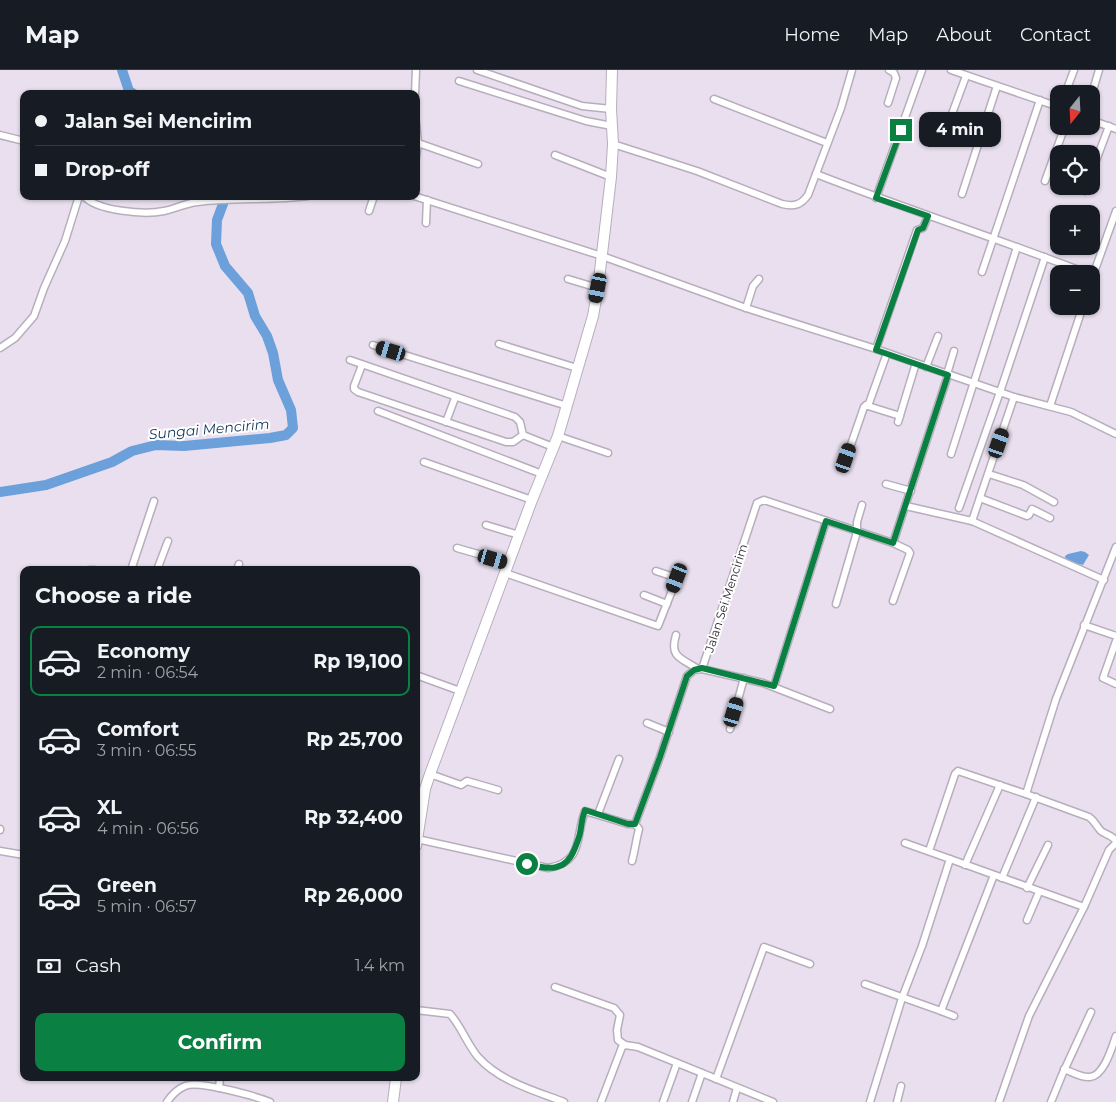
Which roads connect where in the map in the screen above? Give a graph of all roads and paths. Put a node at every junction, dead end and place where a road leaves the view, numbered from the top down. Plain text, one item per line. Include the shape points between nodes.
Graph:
1 (416, 70) edge
2 (477, 70) edge
3 (612, 70) edge
4 (852, 70) edge
5 (889, 70) edge
6 (922, 70) edge
7 (951, 70) edge
8 (1074, 70) edge
9 (1099, 70) edge
10 (971, 74) edge
11 (459, 81) dead end
12 (1068, 85) edge
13 (1095, 85) edge
14 (998, 86) junction
15 (415, 90) edge
16 (714, 99) dead end
17 (1040, 100) junction
18 (888, 102) dead end
19 (1050, 104) edge
20 (611, 109) junction
21 (1100, 123) edge
22 (612, 126) junction
23 (1109, 126) junction
24 (1116, 129) edge
25 (946, 130) dead end
26 (0, 135) edge
27 (1062, 135) edge
28 (20, 140) edge
29 (827, 143) junction
30 (420, 144) edge
31 (613, 144) junction
32 (1100, 150) edge
33 (555, 154) dead end
34 (478, 164) dead end
35 (816, 174) junction
36 (611, 177) junction
37 (1045, 181) dead end
38 (962, 194) dead end
39 (420, 198) edge
40 (876, 198) junction
41 (79, 200) edge
42 (89, 200) edge
43 (242, 200) edge
44 (373, 200) edge
45 (427, 200) junction
46 (369, 211) dead end
47 (1116, 211) edge
48 (928, 216) junction
49 (426, 223) dead end
50 (993, 239) junction
51 (1017, 247) junction
52 (602, 256) junction
53 (1045, 257) junction
54 (1064, 265) edge
55 (1095, 265) edge
56 (982, 272) dead end
57 (568, 279) dead end
58 (759, 279) dead end
59 (598, 288) junction
60 (746, 308) junction
61 (1080, 315) edge
62 (938, 336) dead end
63 (498, 344) dead end
64 (374, 345) dead end
65 (0, 348) edge
66 (876, 350) junction
67 (954, 351) dead end
68 (887, 353) junction
69 (350, 360) dead end
70 (916, 363) junction
71 (362, 365) junction
72 (926, 367) junction
73 (577, 368) junction
74 (948, 374) junction
75 (974, 383) junction
76 (1000, 392) junction
77 (1014, 397) junction
78 (455, 398) junction
79 (567, 406) junction
80 (868, 406) junction
81 (1050, 406) junction
82 (378, 411) dead end
83 (446, 422) junction
84 (1116, 433) edge
85 (523, 435) junction
86 (558, 436) junction
87 (553, 447) junction
88 (608, 453) dead end
89 (951, 454) dead end
90 (846, 458) dead end
91 (424, 462) dead end
92 (542, 474) junction
93 (989, 474) junction
94 (886, 484) dead end
95 (911, 491) junction
96 (980, 498) junction
97 (532, 500) junction
98 (154, 501) dead end
99 (1054, 502) dead end
100 (862, 505) dead end
101 (906, 506) junction
102 (959, 508) dead end
103 (1050, 518) dead end
104 (826, 521) junction
105 (972, 521) junction
106 (486, 525) dead end
107 (857, 532) junction
108 (519, 535) junction
109 (168, 541) dead end
110 (893, 543) junction
111 (1116, 547) edge
112 (457, 548) dead end
113 (132, 566) edge
114 (159, 566) edge
115 (507, 568) junction
116 (656, 571) dead end
117 (1104, 580) junction
118 (644, 595) dead end
119 (893, 601) dead end
120 (667, 604) junction
121 (836, 604) dead end
122 (1084, 625) junction
123 (676, 635) dead end
124 (1116, 636) edge
125 (1116, 641) edge
126 (1113, 660) edge
127 (700, 669) junction
128 (420, 676) edge
129 (744, 678) junction
130 (1116, 684) edge
131 (774, 686) junction
132 (460, 690) junction
133 (830, 709) dead end
134 (647, 724) dead end
135 (730, 729) dead end
136 (669, 732) junction
137 (619, 759) dead end
138 (430, 774) junction
139 (1000, 785) junction
140 (498, 790) dead end
141 (1026, 794) junction
142 (1036, 797) junction
143 (420, 802) edge
144 (598, 814) junction
145 (635, 824) junction
146 (905, 842) dead end
147 (1116, 842) edge
148 (420, 844) edge
149 (1048, 845) dead end
150 (0, 851) edge
151 (929, 851) junction
152 (20, 854) edge
153 (950, 859) junction
154 (632, 861) dead end
155 (965, 864) junction
156 (994, 875) junction
157 (1002, 878) junction
158 (1028, 888) junction
159 (1039, 892) junction
160 (1084, 907) junction
161 (1026, 920) dead end
162 (810, 964) dead end
163 (865, 984) dead end
164 (554, 988) dead end
165 (902, 998) junction
166 (420, 1010) edge
167 (941, 1011) junction
168 (1091, 1012) dead end
169 (954, 1016) dead end
170 (1116, 1036) edge
171 (626, 1045) junction
172 (677, 1063) junction
173 (1064, 1069) junction
174 (702, 1074) junction
175 (716, 1079) junction
176 (220, 1081) edge
177 (396, 1081) edge
178 (902, 1086) dead end
179 (220, 1088) junction
180 (737, 1088) junction
181 (167, 1102) edge
182 (270, 1102) edge
183 (393, 1102) edge
184 (563, 1102) edge
185 (601, 1102) edge
186 (663, 1102) edge
187 (692, 1102) edge
188 (733, 1102) edge
189 (773, 1102) edge
190 (870, 1102) edge
191 (897, 1102) edge
192 (1000, 1102) edge
193 (1051, 1102) edge

1 - 15 street
2 - 20 street via 582,106
3 - 20 main road
4 - 29 street
5 - 18 street via 896,78
6 - 40 street
7 - 10 street
8 - 12 street
9 - 13 street
10 - 14 street
10 - 25 street
11 - 22 street via 586,121
14 - 17 street
14 - 38 street
16 - 29 street
17 - 19 street
17 - 50 street
20 - 22 main road
21 - 23 street
22 - 31 main road
23 - 24 street
23 - 32 street
26 - 28 street
27 - 37 street
29 - 35 street
30 - 34 street
31 - 35 street via 794,206 805,200
31 - 36 main road
33 - 36 street
35 - 40 street
36 - 52 main road
39 - 45 street
40 - 48 street
41 - 65 street via 34,316 15,338
42 - 43 street via 95,205 162,212 197,202
44 - 46 street
45 - 49 street
45 - 52 street
47 - 55 street
48 - 50 street
48 - 66 street via 923,228 918,230
50 - 51 street
50 - 56 street
51 - 53 street
51 - 75 street
52 - 59 main road
52 - 60 street
53 - 54 street
53 - 76 street
57 - 59 street
58 - 60 street via 753,286
59 - 73 main road
60 - 66 street
61 - 81 street
62 - 72 street
63 - 73 street
64 - 79 street
66 - 68 street
67 - 74 street
68 - 70 street
68 - 80 street
69 - 71 street
70 - 72 street
70 - 80 street via 899,419
71 - 78 street
71 - 83 street via 354,386 356,390
72 - 74 street
73 - 79 main road
74 - 75 street
74 - 95 street
75 - 76 street
75 - 89 street
76 - 77 street
76 - 102 street
77 - 81 street
77 - 93 street
78 - 83 street
78 - 85 street via 514,417 520,422
79 - 86 main road
80 - 90 street via 864,407
81 - 84 street
82 - 92 street
83 - 85 street via 506,442 513,442
85 - 87 street
86 - 87 main road
86 - 88 street
87 - 92 main road
91 - 97 street
92 - 97 main road
93 - 96 street
93 - 99 street via 1023,485
94 - 95 street
95 - 101 street
96 - 103 street via 1027,516 1034,506
96 - 105 street
97 - 108 main road
98 - 113 street
100 - 107 street
101 - 105 street
101 - 110 street
104 - 107 street, Jalan Sei Mencirim
104 - 127 street, Jalan Sei Mencirim via 764,500 758,502
104 - 131 street
105 - 117 street
106 - 108 street
107 - 110 street, Jalan Sei Mencirim
107 - 121 street
108 - 115 main road
109 - 114 street
110 - 119 street via 910,553
111 - 117 street
112 - 115 street
115 - 120 street via 658,626
115 - 132 main road
116 - 120 street via 677,578
117 - 122 street
118 - 120 street
122 - 124 street
122 - 141 street
123 - 127 street via 675,654
125 - 126 street
126 - 130 street via 1103,678
127 - 129 street
127 - 136 street, Jalan Sei Mencirim via 687,676
128 - 132 street
129 - 131 street
129 - 135 street
131 - 133 street
132 - 138 main road
134 - 136 street
136 - 145 street, Jalan Sei Mencirim
137 - 144 street
138 - 140 street via 461,785 467,781
138 - 143 main road
139 - 141 street
139 - 151 street via 958,771
139 - 155 street
141 - 142 street
142 - 147 street via 1089,817
142 - 157 street
144 - 145 street
144 - 148 street via 585,810 572,856 561,866 537,867
145 - 154 street via 639,829
146 - 151 street
147 - 160 street via 1109,850
149 - 158 street
150 - 152 street
151 - 153 street
153 - 155 street
153 - 165 street
155 - 156 street
156 - 157 street
156 - 167 street
157 - 158 street
158 - 159 street
159 - 160 street
159 - 161 street
160 - 192 street via 1029,1016
162 - 175 street via 764,947
163 - 165 street
164 - 171 street via 614,1008 620,1015 618,1040
165 - 167 street
165 - 190 street
166 - 184 street via 450,1014 479,1058 495,1071 525,1088
167 - 169 street
168 - 173 street
170 - 173 street via 1101,1071 1093,1077
171 - 172 street
171 - 185 street via 622,1047
172 - 174 street
172 - 186 street
173 - 193 street
174 - 175 street
174 - 187 street
175 - 180 street
176 - 179 street
177 - 183 main road
178 - 191 street
179 - 181 street via 194,1084 185,1086
179 - 182 street
180 - 188 street
180 - 189 street

